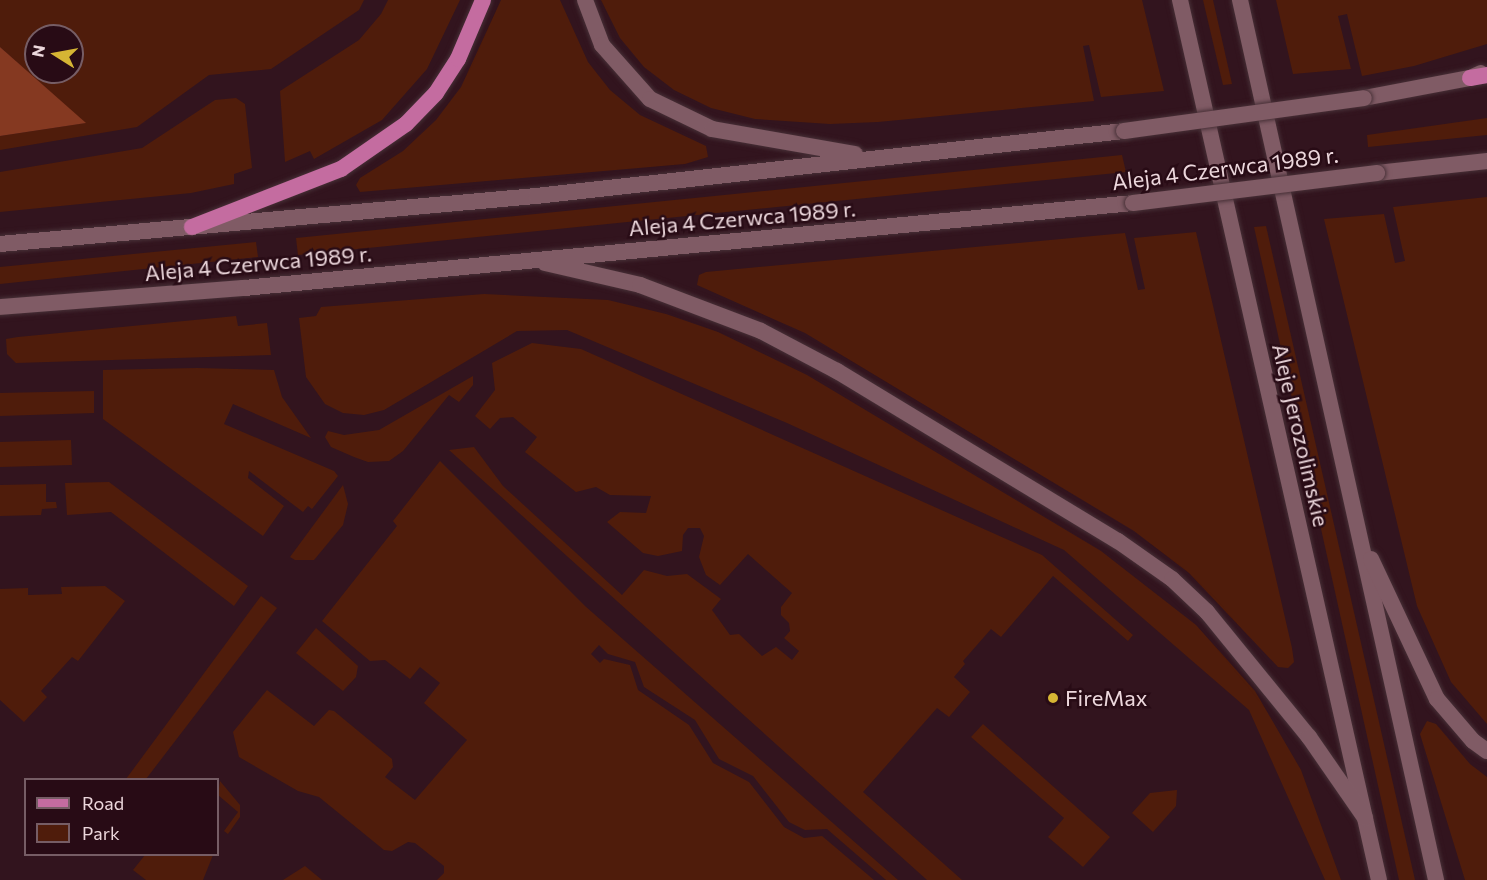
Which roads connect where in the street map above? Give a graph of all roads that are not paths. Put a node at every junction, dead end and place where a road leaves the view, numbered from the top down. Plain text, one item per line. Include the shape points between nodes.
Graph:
1 (483, 0) edge
2 (585, 0) edge
3 (1180, 0) edge
4 (1240, 0) edge
5 (1487, 70) edge
6 (1487, 75) edge
7 (1470, 78) junction
8 (873, 157) junction
9 (1487, 161) edge
10 (192, 227) junction
11 (0, 244) edge
12 (530, 260) junction
13 (0, 308) edge
14 (1358, 531) junction
15 (1487, 751) edge
16 (1365, 818) junction
17 (1378, 880) edge
18 (1436, 880) edge

1 - 10 main road via 458,59 436,93 406,124 340,169
2 - 8 main road via 602,45 650,99 712,129
3 - 16 main road, Aleje Jerozolimskie
4 - 14 main road, Aleje Jerozolimskie
5 - 7 main road, Aleja 4 Czerwca 1989 r.
6 - 7 main road
7 - 8 main road, Aleja 4 Czerwca 1989 r., bridge via 1364,98 1124,131
8 - 10 main road, Aleja 4 Czerwca 1989 r. via 536,196
9 - 12 main road, Aleja 4 Czerwca 1989 r., bridge via 1133,203
10 - 11 main road, Aleja 4 Czerwca 1989 r.
12 - 13 main road, Aleja 4 Czerwca 1989 r.
12 - 16 main road via 640,285 761,331 837,371 1118,541 1172,579 1207,612 1309,737
14 - 15 main road via 1437,699 1473,741
14 - 18 main road, Aleje Jerozolimskie
16 - 17 main road, Aleje Jerozolimskie

